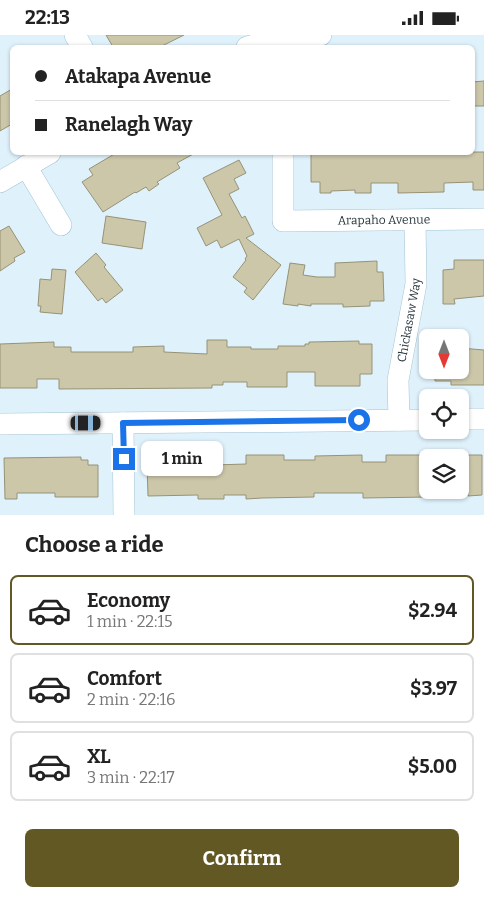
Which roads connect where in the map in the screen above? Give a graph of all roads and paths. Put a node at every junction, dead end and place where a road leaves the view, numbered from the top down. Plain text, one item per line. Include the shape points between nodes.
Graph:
1 (321, 35) edge
2 (263, 45) edge
3 (46, 155) edge
4 (283, 155) edge
5 (26, 166) junction
6 (0, 182) edge
7 (484, 219) edge
8 (415, 220) junction
9 (61, 225) dead end
10 (469, 419) edge
11 (484, 419) edge
12 (399, 420) junction
13 (419, 420) edge
14 (123, 423) junction
15 (0, 424) edge
16 (124, 515) edge

1 - 2 street
3 - 5 street
4 - 8 street, Arapaho Avenue via 283,221
5 - 6 street
5 - 9 street
7 - 8 street, Arapaho Avenue
8 - 12 street, Chickasaw Way via 416,284 398,380
10 - 11 street
12 - 13 street
12 - 14 street
14 - 15 street
14 - 16 street

